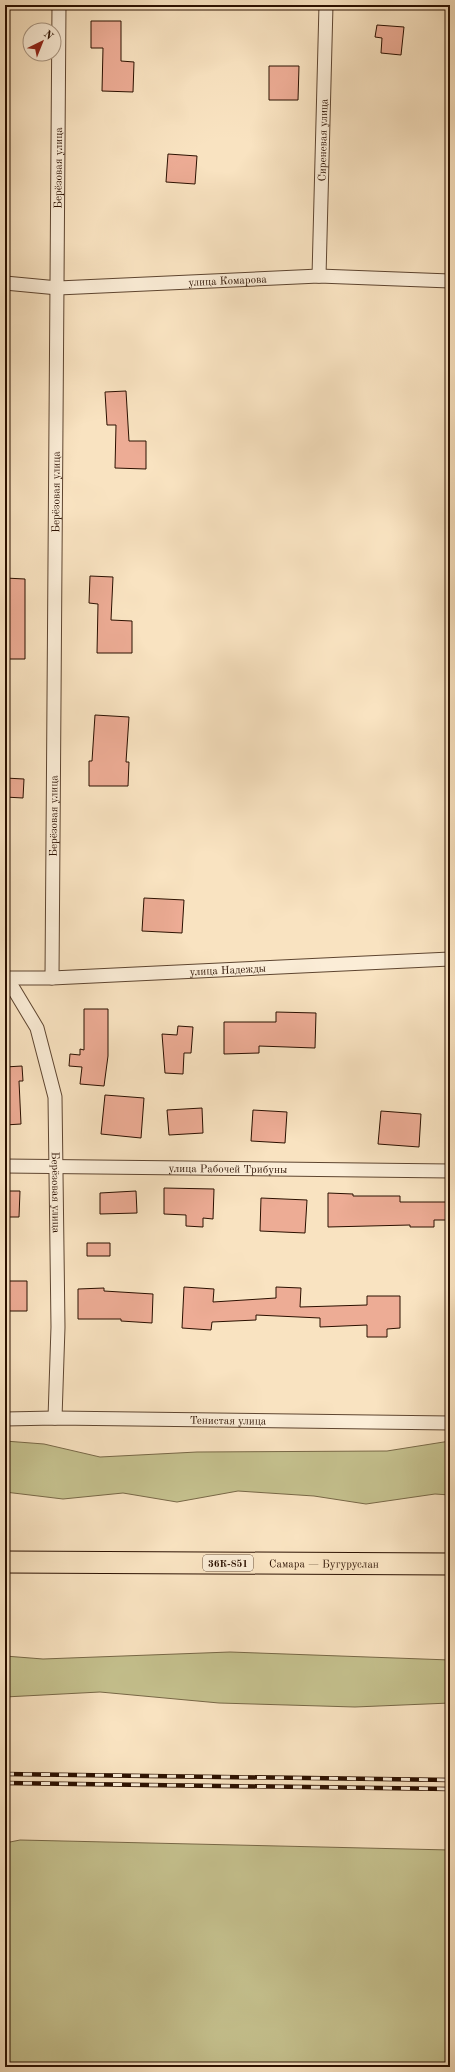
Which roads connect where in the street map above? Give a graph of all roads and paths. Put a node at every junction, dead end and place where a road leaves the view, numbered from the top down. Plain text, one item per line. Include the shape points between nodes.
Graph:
1 (59, 5) edge
2 (326, 5) edge
3 (319, 276) junction
4 (450, 281) edge
5 (5, 283) edge
6 (58, 288) junction
7 (450, 959) edge
8 (6, 978) edge
9 (52, 978) junction
10 (5, 1166) edge
11 (57, 1167) junction
12 (450, 1171) edge
13 (55, 1418) junction
14 (5, 1420) edge
15 (450, 1423) edge
16 (5, 1562) edge
17 (450, 1564) edge

1 - 6 street, Берёзовая улица
2 - 3 street, Сиреневая улица
3 - 4 street, улица Комарова
3 - 6 street, улица Комарова
5 - 6 street, улица Комарова
6 - 9 street, Берёзовая улица
7 - 9 street, улица Надежды
8 - 9 street, улица Надежды
8 - 11 street, Берёзовая улица via 37,1028 55,1097
10 - 11 street, улица Рабочей Трибуны
11 - 12 street, улица Рабочей Трибуны
11 - 13 street, Берёзовая улица via 58,1327
13 - 14 street, Тенистая улица
13 - 15 street, Тенистая улица
16 - 17 main road, Самара — Бугуруслан / 36К-851

